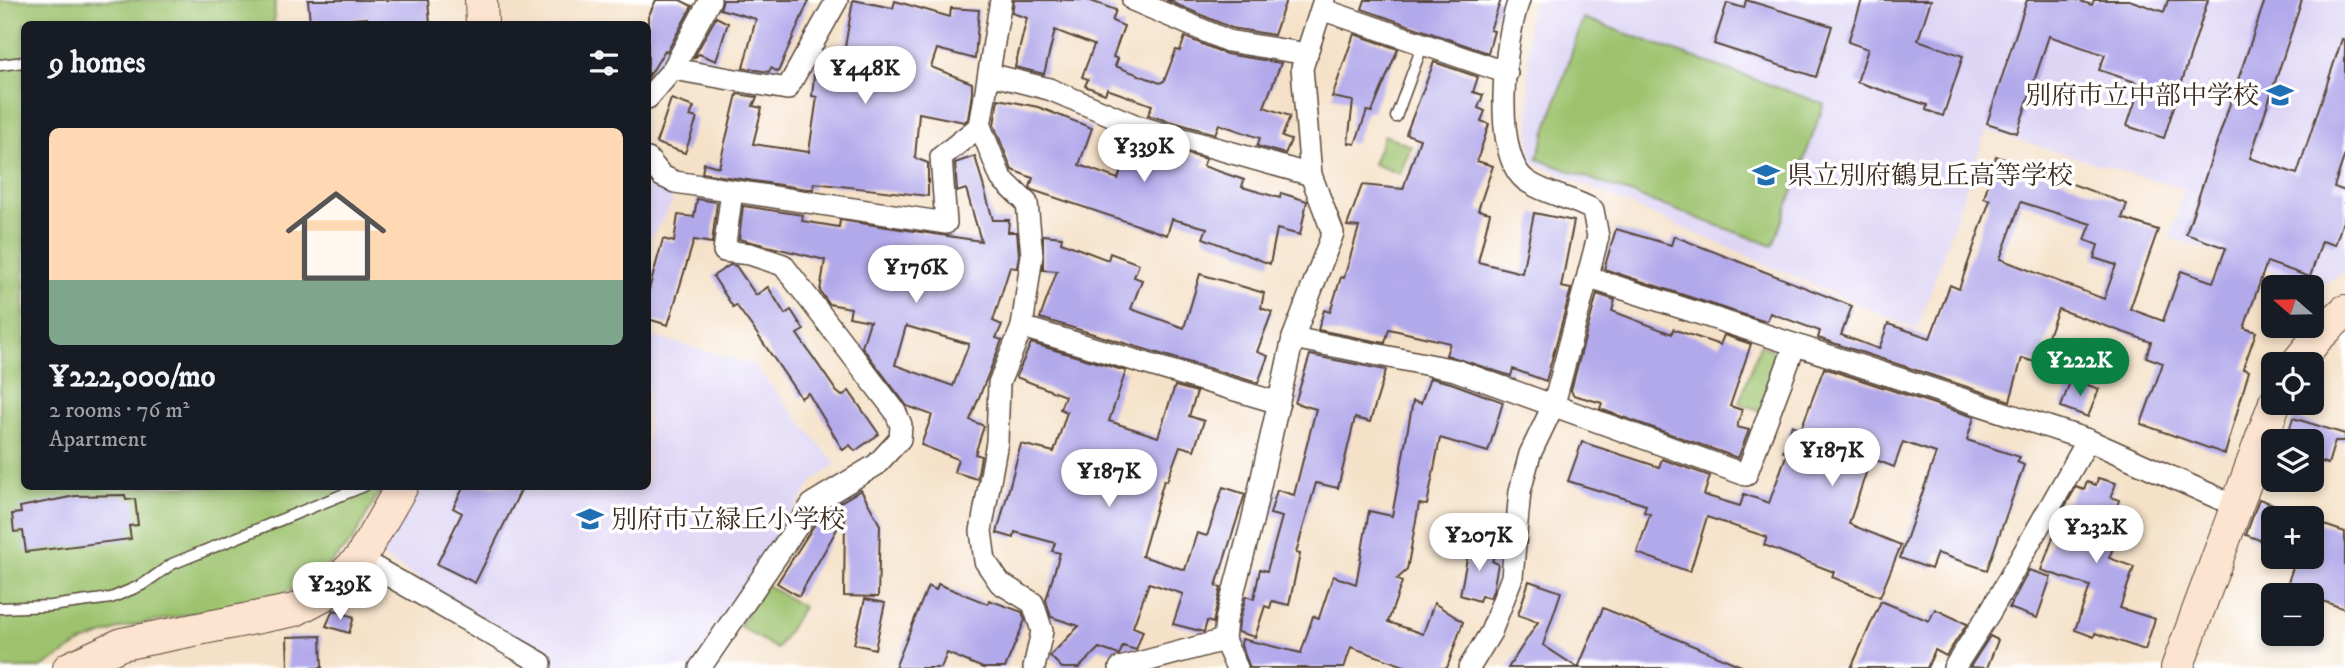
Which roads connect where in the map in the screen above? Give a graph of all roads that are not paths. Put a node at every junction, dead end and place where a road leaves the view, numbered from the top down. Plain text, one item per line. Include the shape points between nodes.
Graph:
1 (481, 0) edge
2 (710, 0) edge
3 (837, 0) edge
4 (1001, 0) edge
5 (1133, 0) edge
6 (1519, 0) edge
7 (1322, 4) edge
8 (482, 21) edge
9 (1423, 44) junction
10 (1307, 54) junction
11 (21, 62) edge
12 (0, 65) edge
13 (673, 69) junction
14 (1507, 73) junction
15 (989, 74) junction
16 (651, 95) edge
17 (1396, 117) dead end
18 (980, 126) junction
19 (651, 163) edge
20 (1311, 175) junction
21 (732, 191) junction
22 (1590, 278) junction
23 (2345, 311) edge
24 (1022, 327) junction
25 (1293, 338) junction
26 (1795, 345) junction
27 (2307, 352) edge
28 (1279, 403) junction
29 (1554, 404) junction
30 (2270, 415) edge
31 (2088, 440) junction
32 (354, 490) edge
33 (400, 490) edge
34 (2236, 506) junction
35 (360, 559) junction
36 (0, 608) edge
37 (1224, 640) junction
38 (69, 668) edge
39 (538, 668) edge
40 (700, 668) edge
41 (1034, 668) edge
42 (1120, 668) edge
43 (1237, 668) edge
44 (1469, 668) edge
45 (1954, 668) edge
46 (2177, 668) edge

1 - 8 street
2 - 13 street
3 - 13 street via 786,89
4 - 15 street
5 - 10 street via 1228,41
6 - 14 street
7 - 9 street
7 - 10 street
9 - 14 street
9 - 17 lane
10 - 20 street via 1301,68
11 - 12 lane
13 - 16 street
14 - 22 street via 1504,137 1510,159 1527,182 1593,210 1598,237
15 - 18 street
15 - 20 street via 1049,89 1137,126
18 - 21 street via 942,157 946,223
18 - 24 street via 1001,178 1027,203 1032,255
19 - 21 street via 675,182
20 - 25 street via 1333,233
21 - 40 street via 724,251 783,265 901,425 900,439 877,465 813,503
22 - 26 street
22 - 29 street
23 - 27 street
24 - 28 street
24 - 41 street via 999,383 997,442 981,531 985,561 1000,583 1033,603 1042,631
25 - 28 street
25 - 29 street via 1455,370
26 - 29 street via 1746,475
26 - 31 street
28 - 37 street
29 - 44 street via 1530,454 1520,491 1512,577 1491,632
30 - 34 street
31 - 34 street
31 - 45 street
32 - 36 lane via 172,564 142,585 111,598
33 - 35 street
34 - 46 street
35 - 38 street via 323,595 295,610 122,644
35 - 39 street via 541,663
37 - 42 street
37 - 43 street

